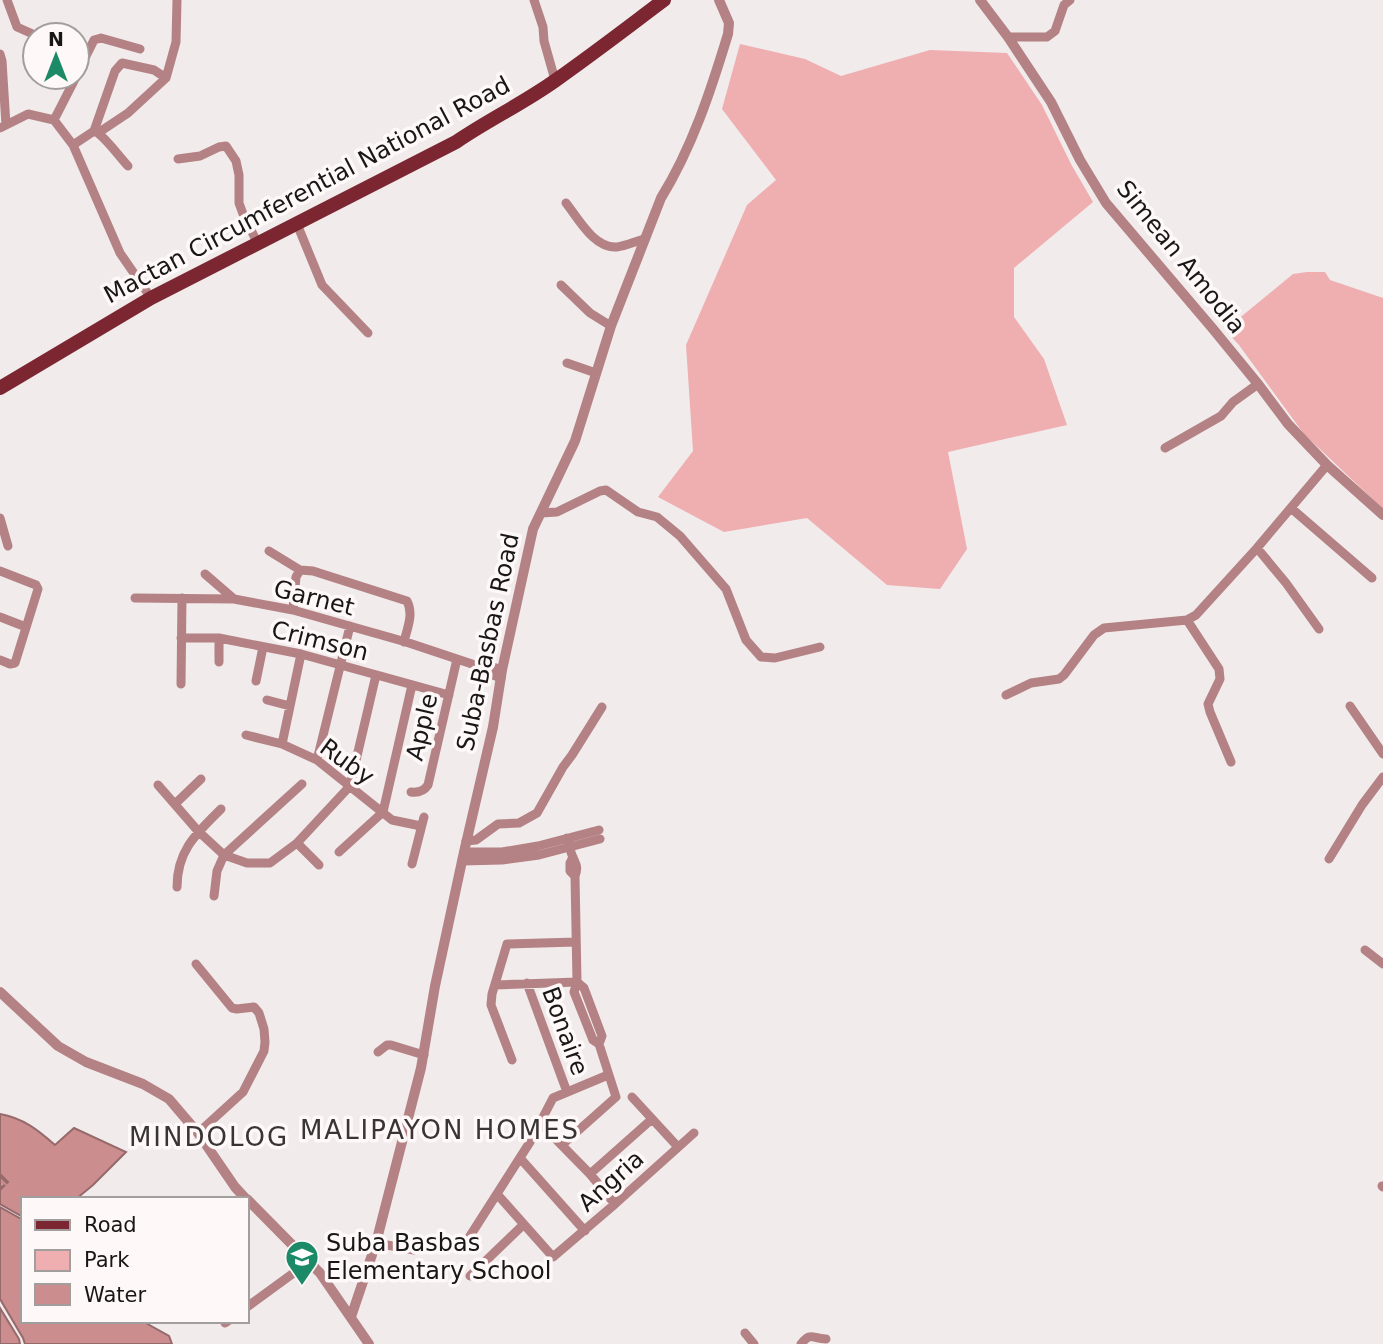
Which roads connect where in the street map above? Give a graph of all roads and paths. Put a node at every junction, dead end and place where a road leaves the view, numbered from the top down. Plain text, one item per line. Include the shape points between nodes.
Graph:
1 (7, 0) edge
2 (177, 0) edge
3 (534, 0) edge
4 (719, 0) edge
5 (981, 0) edge
6 (1070, 0) edge
7 (653, 3) edge
8 (21, 29) edge
9 (1008, 37) junction
10 (91, 46) edge
11 (140, 49) dead end
12 (0, 54) edge
13 (166, 78) junction
14 (555, 80) junction
15 (68, 91) edge
16 (54, 120) junction
17 (3, 127) edge
18 (96, 132) junction
19 (73, 145) junction
20 (178, 159) dead end
21 (128, 166) dead end
22 (566, 203) dead end
23 (297, 224) junction
24 (645, 239) junction
25 (258, 244) junction
26 (561, 285) dead end
27 (151, 298) junction
28 (611, 326) junction
29 (368, 333) dead end
30 (567, 363) dead end
31 (596, 373) junction
32 (1258, 384) junction
33 (0, 388) edge
34 (1165, 447) dead end
35 (1327, 465) junction
36 (1291, 508) junction
37 (541, 513) junction
38 (1383, 515) edge
39 (0, 518) edge
40 (8, 547) dead end
41 (1257, 548) junction
42 (269, 551) dead end
43 (300, 570) junction
44 (0, 572) edge
45 (205, 574) dead end
46 (1372, 578) dead end
47 (135, 598) dead end
48 (182, 598) junction
49 (234, 599) junction
50 (293, 610) junction
51 (0, 617) edge
52 (1187, 620) junction
53 (350, 626) junction
54 (26, 627) junction
55 (1320, 629) dead end
56 (181, 638) junction
57 (219, 639) junction
58 (404, 642) junction
59 (263, 647) junction
60 (820, 647) dead end
61 (301, 654) junction
62 (457, 659) junction
63 (0, 660) edge
64 (219, 662) dead end
65 (340, 664) junction
66 (501, 674) junction
67 (376, 675) junction
68 (256, 681) dead end
69 (181, 684) dead end
70 (412, 685) junction
71 (449, 695) junction
72 (1006, 695) dead end
73 (267, 700) dead end
74 (290, 706) junction
75 (1350, 706) dead end
76 (602, 707) dead end
77 (246, 736) dead end
78 (282, 744) junction
79 (1383, 754) edge
80 (317, 760) junction
81 (1231, 762) dead end
82 (1383, 777) edge
83 (201, 779) dead end
84 (302, 784) dead end
85 (158, 785) dead end
86 (350, 786) junction
87 (411, 792) dead end
88 (175, 804) junction
89 (222, 809) dead end
90 (383, 812) junction
91 (198, 831) junction
92 (600, 835) dead end
93 (569, 843) junction
94 (297, 844) junction
95 (464, 851) junction
96 (340, 852) dead end
97 (224, 855) junction
98 (1329, 859) dead end
99 (412, 864) dead end
100 (319, 865) dead end
101 (177, 887) dead end
102 (214, 896) dead end
103 (576, 942) junction
104 (1365, 950) dead end
105 (195, 964) dead end
106 (1383, 964) edge
107 (577, 982) junction
108 (527, 983) junction
109 (495, 985) junction
110 (0, 992) edge
111 (378, 1052) dead end
112 (424, 1055) junction
113 (512, 1059) dead end
114 (608, 1075) junction
115 (566, 1092) junction
116 (632, 1097) dead end
117 (653, 1119) junction
118 (540, 1123) junction
119 (198, 1133) junction
120 (694, 1133) dead end
121 (562, 1145) junction
122 (678, 1147) junction
123 (520, 1158) junction
124 (590, 1174) junction
125 (497, 1194) junction
126 (244, 1197) edge
127 (248, 1201) edge
128 (615, 1204) junction
129 (523, 1225) junction
130 (585, 1231) junction
131 (470, 1236) dead end
132 (376, 1243) junction
133 (414, 1250) dead end
134 (310, 1261) junction
135 (470, 1276) dead end
136 (248, 1306) edge
137 (351, 1317) junction
138 (745, 1334) dead end
139 (826, 1339) dead end
140 (369, 1344) edge
141 (754, 1344) edge
142 (801, 1344) edge

1 - 8 street
2 - 13 street via 176,42
3 - 14 street
4 - 24 street, Suba-Basbas Road via 729,23 728,34 689,144 660,198
5 - 9 street, Simean Amodia
6 - 9 street via 1055,32 1047,37
7 - 14 main road, Mactan Circumferential National Road
9 - 32 street, Simean Amodia via 1051,102 1106,204
10 - 11 street via 101,38
12 - 17 street
13 - 18 street via 128,113
13 - 18 street via 154,69 122,63 115,71
14 - 23 main road, Mactan Circumferential National Road via 456,142
15 - 16 street
16 - 17 street via 28,114
16 - 19 street
18 - 19 street
18 - 21 street
19 - 27 street via 120,253
20 - 25 street via 226,146 236,161 239,203
22 - 24 street via 594,239 607,245
23 - 25 main road, Mactan Circumferential National Road
23 - 29 street via 322,285
24 - 28 street, Suba-Basbas Road
25 - 27 main road, Mactan Circumferential National Road
26 - 28 street
27 - 33 main road, Mactan Circumferential National Road
28 - 31 street, Suba-Basbas Road
30 - 31 street
31 - 37 street, Suba-Basbas Road via 575,441
32 - 34 street via 1221,416
32 - 35 street, Simean Amodia
35 - 36 street
35 - 38 street, Simean Amodia
36 - 41 street
36 - 46 street
37 - 60 street via 557,512 606,490 638,512 657,517 680,536 726,589 746,640 761,657
37 - 66 street, Suba-Basbas Road via 533,529
39 - 40 street
41 - 52 street
41 - 55 street
42 - 43 street
43 - 50 street
43 - 58 street via 407,601 411,614
44 - 54 street via 37,586
45 - 49 street
47 - 48 street, Garnet
48 - 49 street, Garnet
48 - 56 street
49 - 50 street, Garnet
50 - 53 street, Garnet
51 - 54 street
52 - 72 street via 1104,628 1059,679 1031,683
52 - 81 street via 1219,669 1220,679 1208,704
53 - 58 street, Garnet
53 - 65 street
54 - 63 street via 15,663
56 - 57 street, Crimson
56 - 69 street
57 - 59 street, Crimson
57 - 64 street
58 - 62 street, Garnet
59 - 61 street, Crimson
59 - 68 street
61 - 65 street, Crimson
61 - 74 street
62 - 66 street, Garnet
62 - 71 street, Apple
65 - 67 street, Crimson
65 - 80 street
66 - 95 street, Suba-Basbas Road
67 - 70 street, Crimson
67 - 86 street
70 - 71 street, Crimson
70 - 90 street
71 - 87 street, Apple via 428,785 421,792
73 - 74 street
74 - 78 street
75 - 79 street
76 - 95 street via 537,813 519,823 498,824
77 - 78 street, Ruby
78 - 80 street, Ruby
80 - 86 street, Ruby
82 - 98 street
83 - 88 street
84 - 97 street
85 - 88 street
86 - 90 street, Ruby
86 - 94 street
88 - 91 street
89 - 91 street
90 - 96 street
90 - 99 street, Ruby via 391,820 422,821
91 - 97 street
91 - 101 street via 179,865
92 - 93 street
93 - 95 street via 539,855 502,860
93 - 103 street via 570,871 575,876
94 - 97 street via 271,863 247,863
94 - 100 street
95 - 112 street, Suba-Basbas Road
97 - 102 street
103 - 107 street
103 - 109 street via 507,944
104 - 106 street
105 - 119 street via 232,1008 254,1007 265,1042 243,1092
107 - 108 street
107 - 114 street via 574,992
108 - 109 street
108 - 115 street, Bonaire
109 - 113 street via 491,1004
110 - 119 street via 58,1046 169,1099
111 - 112 street via 391,1045
112 - 132 street, Suba-Basbas Road
114 - 115 street
114 - 121 street via 616,1097
115 - 118 street via 553,1098
116 - 117 street
117 - 122 street
117 - 124 street
118 - 121 street
118 - 123 street
119 - 126 street
120 - 122 street, Angria
121 - 124 street
122 - 128 street, Angria
123 - 125 street
123 - 130 street
124 - 128 street
125 - 129 street
125 - 131 street
127 - 134 street
128 - 130 street, Angria
129 - 130 street, Angria via 552,1257
129 - 135 street
132 - 133 street
132 - 137 street, Suba-Basbas Road
134 - 136 street
134 - 137 street
137 - 140 street
138 - 141 street
139 - 142 street via 810,1335

